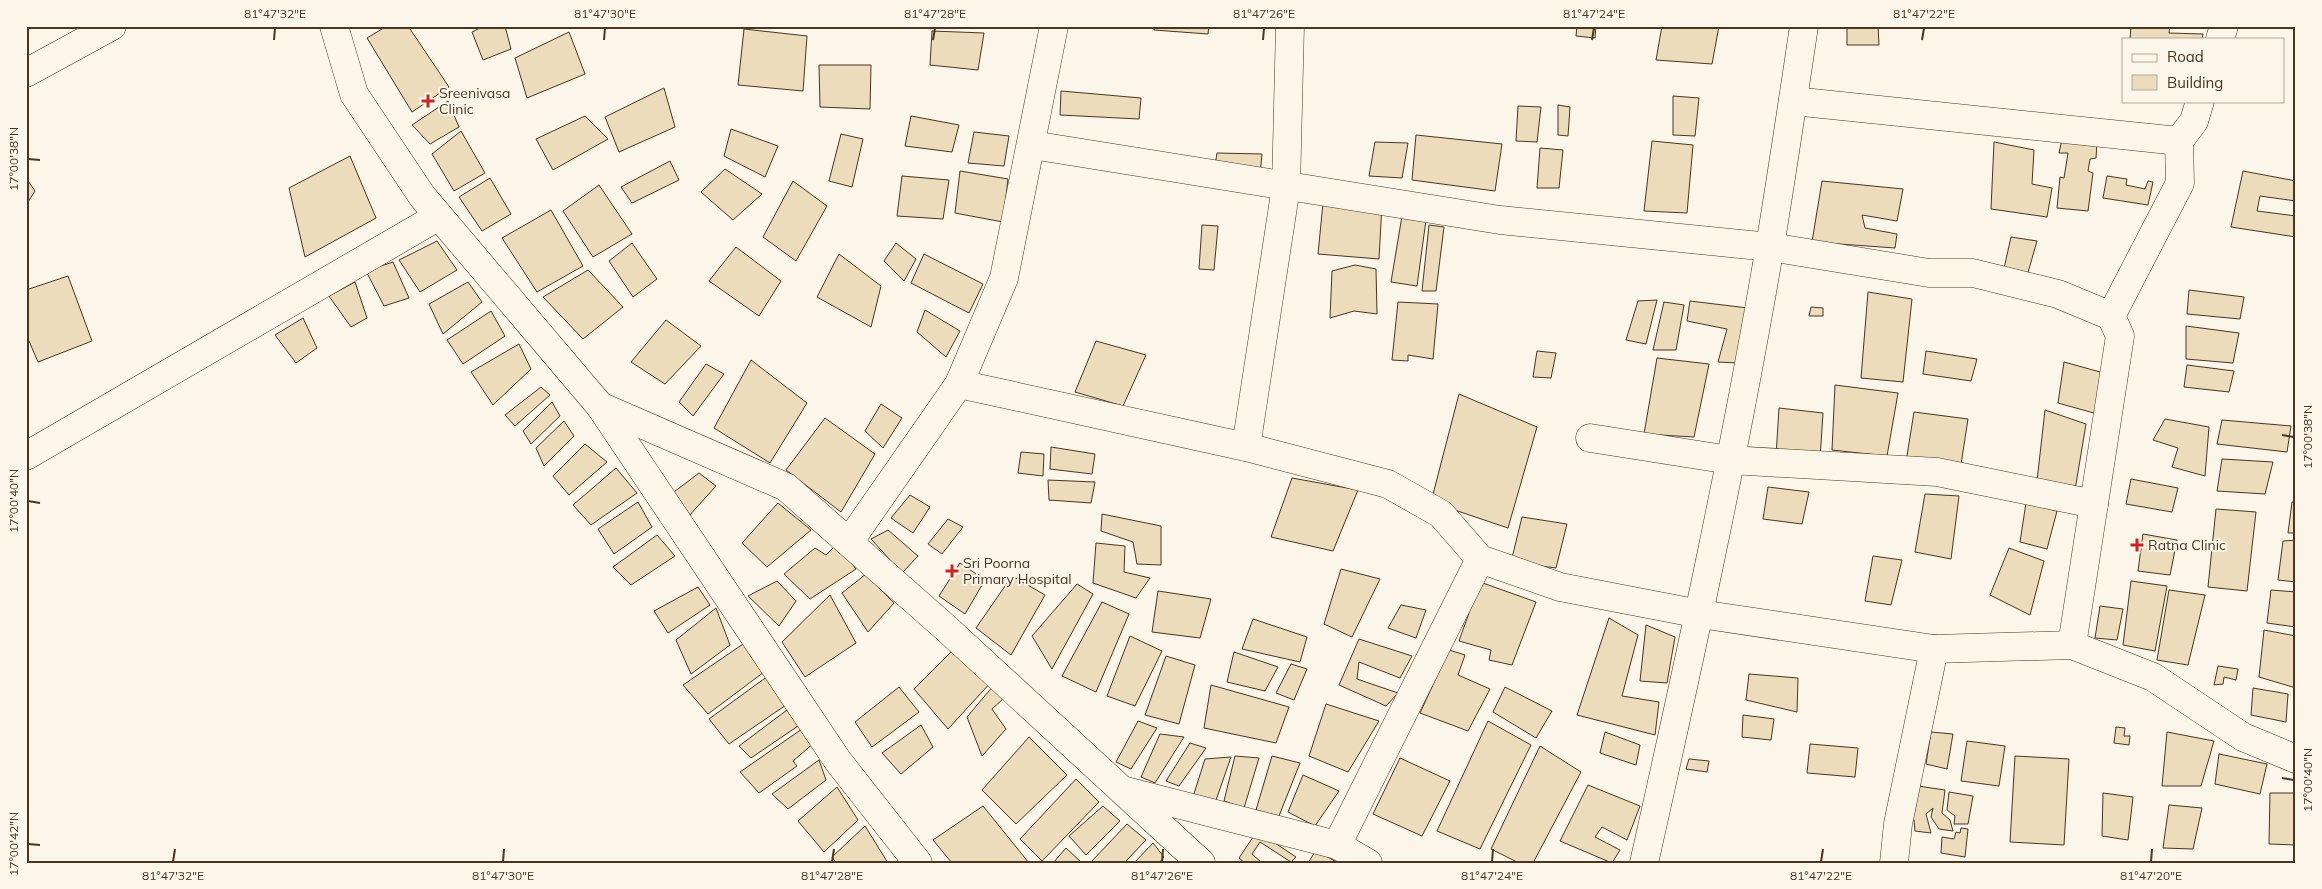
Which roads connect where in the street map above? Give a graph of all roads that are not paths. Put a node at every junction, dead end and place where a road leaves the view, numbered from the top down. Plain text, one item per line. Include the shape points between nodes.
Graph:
1 (112, 26) edge
2 (334, 26) edge
3 (1054, 26) edge
4 (1290, 26) edge
5 (1804, 26) edge
6 (2224, 26) edge
7 (2220, 38) edge
8 (26, 73) edge
9 (1793, 100) junction
10 (2200, 102) edge
11 (2179, 141) junction
12 (1032, 145) junction
13 (1286, 187) junction
14 (439, 216) junction
15 (1770, 247) junction
16 (2111, 316) junction
17 (959, 384) junction
18 (600, 406) junction
19 (1590, 438) dead end
20 (1246, 447) junction
21 (26, 456) edge
22 (1730, 460) junction
23 (2094, 504) junction
24 (849, 542) junction
25 (1480, 558) junction
26 (1700, 614) junction
27 (2072, 645) junction
28 (1934, 650) junction
29 (2296, 759) edge
30 (1122, 790) junction
31 (1337, 845) junction
32 (918, 863) edge
33 (1201, 863) edge
34 (1368, 863) edge
35 (1644, 863) edge
36 (1894, 863) edge

1 - 8 street
2 - 14 street via 354,94 422,196
3 - 12 street
4 - 13 street
5 - 9 street
6 - 7 street
9 - 11 street
9 - 15 street
10 - 11 street via 2194,121
11 - 16 street via 2180,183
12 - 13 street
12 - 17 street via 1004,278
13 - 15 street via 1500,220
13 - 20 street
14 - 18 street
14 - 21 street
15 - 16 street via 1929,273 1973,273 2058,294
15 - 22 street
16 - 23 street via 2120,336
17 - 20 street
17 - 24 street
18 - 24 street via 786,487
18 - 32 street via 838,761
19 - 22 street
20 - 25 street via 1388,484 1441,514
22 - 23 street via 1938,472
22 - 26 street
23 - 27 street
24 - 30 street
25 - 26 street via 1560,588
25 - 31 street
26 - 28 street
26 - 35 street
27 - 28 street
27 - 29 street via 2153,677 2243,737
28 - 36 street via 1898,824
30 - 31 street
30 - 33 street
31 - 34 street

